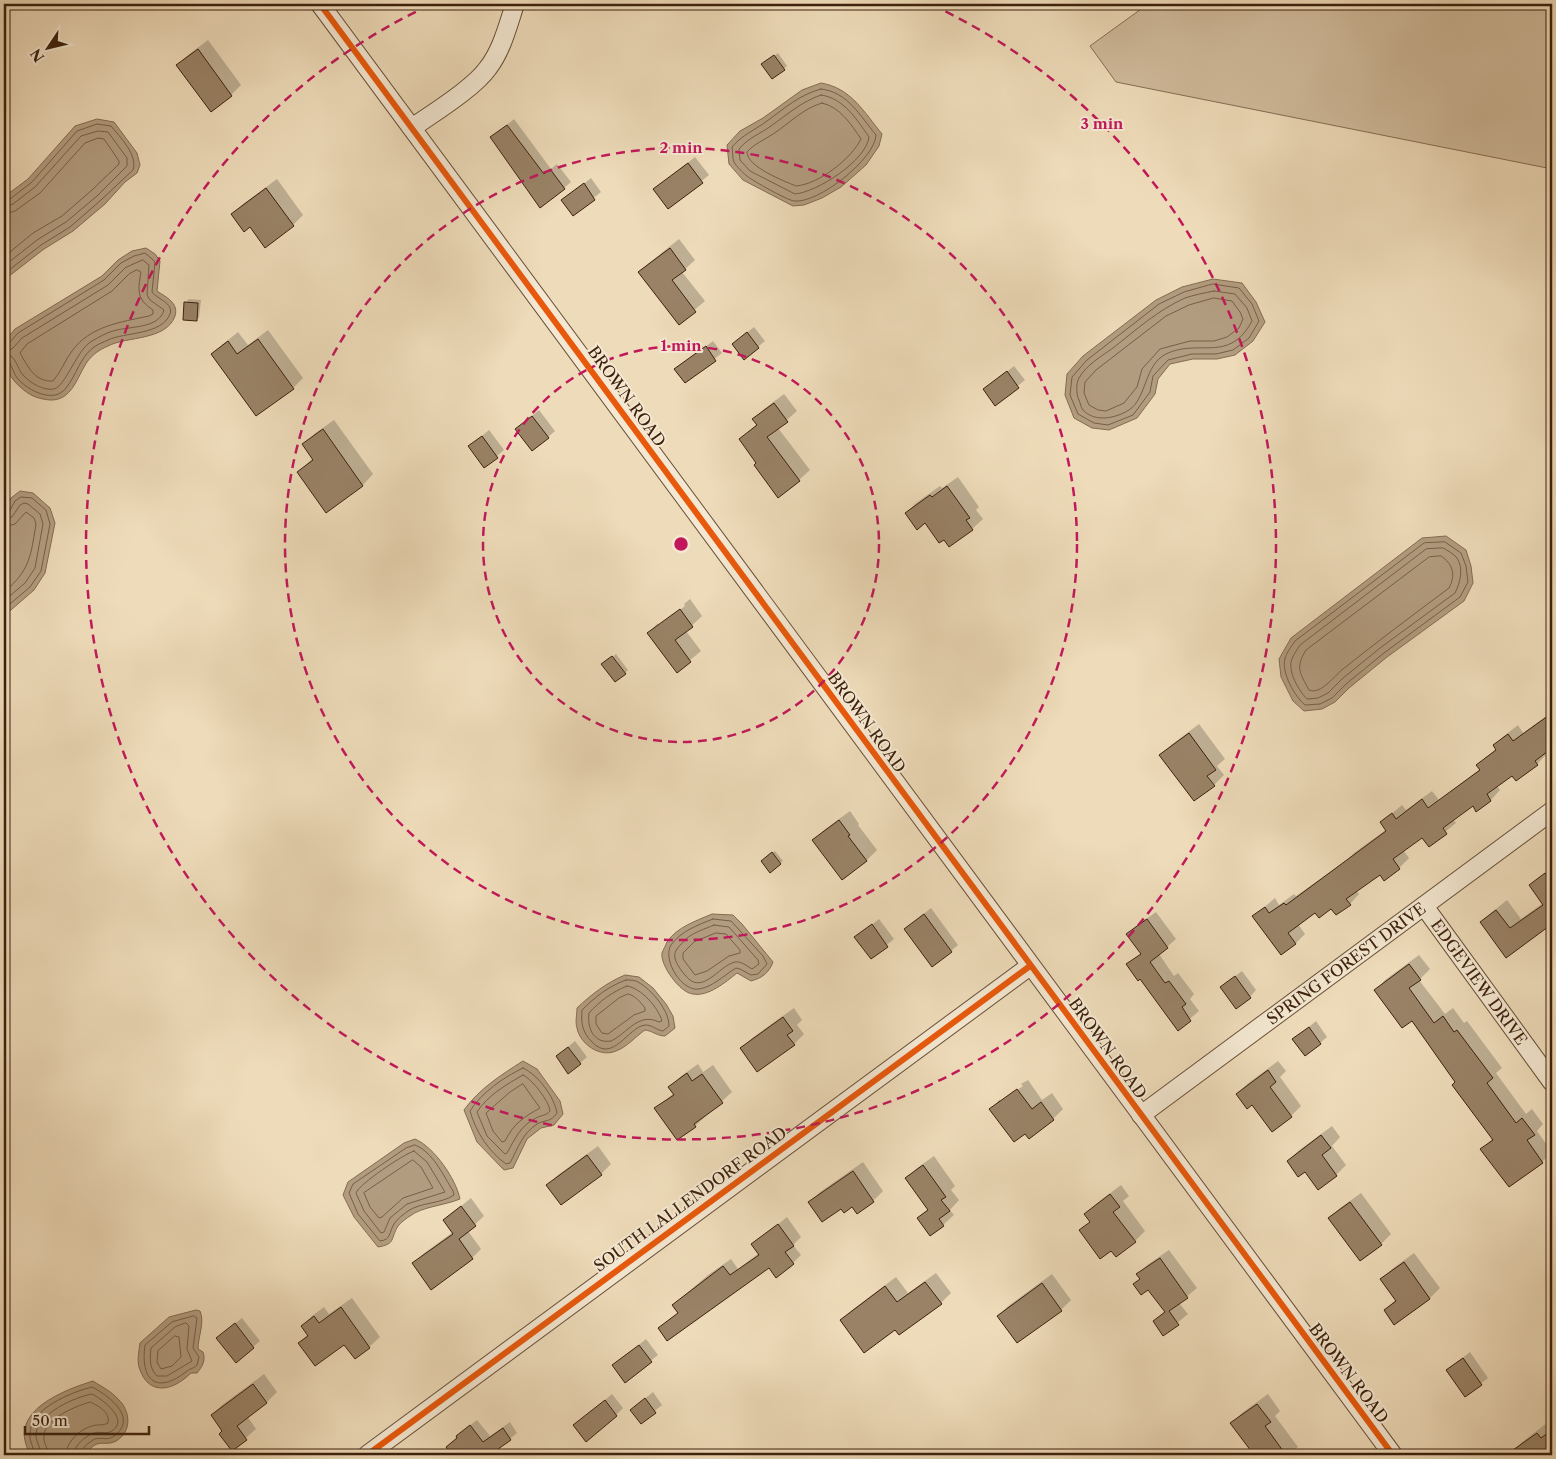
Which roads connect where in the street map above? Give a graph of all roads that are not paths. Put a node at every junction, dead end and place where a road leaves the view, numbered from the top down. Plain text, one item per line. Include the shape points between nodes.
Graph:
1 (320, 4) edge
2 (515, 4) edge
3 (412, 128) junction
4 (1552, 811) edge
5 (1424, 906) junction
6 (1030, 966) junction
7 (1552, 1082) edge
8 (1141, 1116) junction
9 (367, 1455) edge
10 (1393, 1455) edge

1 - 3 street, BROWN ROAD
2 - 3 street via 489,68
3 - 6 street, BROWN ROAD
4 - 5 street, SPRING FOREST DRIVE
5 - 7 street, EDGEVIEW DRIVE
5 - 8 street, SPRING FOREST DRIVE
6 - 8 street, BROWN ROAD
6 - 9 street, SOUTH LALLENDORF ROAD
8 - 10 street, BROWN ROAD

